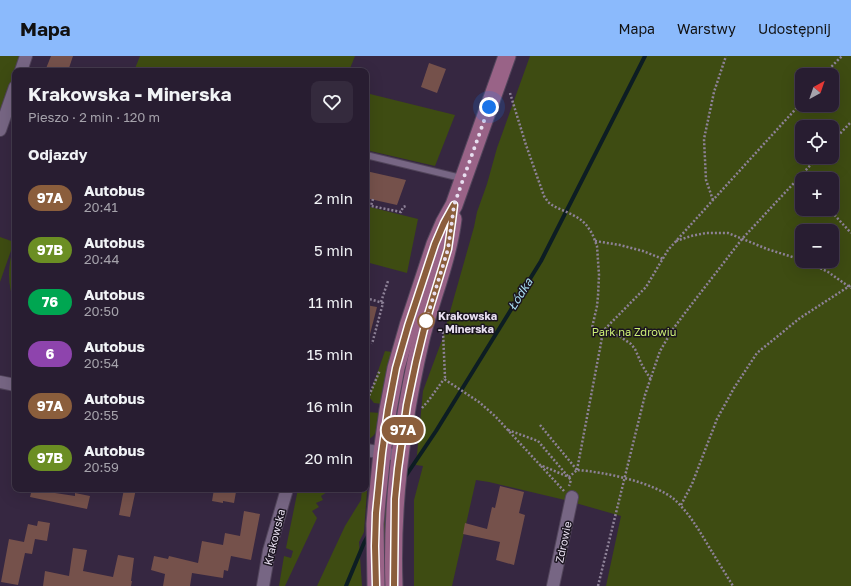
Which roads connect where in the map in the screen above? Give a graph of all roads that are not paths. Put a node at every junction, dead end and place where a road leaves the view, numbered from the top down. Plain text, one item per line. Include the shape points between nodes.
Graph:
1 (26, 56) edge
2 (507, 56) edge
3 (22, 68) edge
4 (12, 96) edge
5 (0, 130) edge
6 (369, 156) edge
7 (463, 179) junction
8 (454, 205) junction
9 (0, 382) edge
10 (12, 384) edge
11 (374, 451) edge
12 (399, 462) junction
13 (286, 492) edge
14 (570, 493) road end
15 (262, 586) edge
16 (376, 586) edge
17 (394, 586) edge
18 (553, 586) edge

1 - 3 street
2 - 7 main road
4 - 5 street
6 - 7 lane
7 - 8 main road
8 - 11 main road via 435,244 408,326 388,410
8 - 12 main road via 448,249 416,362
9 - 10 street
11 - 12 street
11 - 16 main road via 377,502
12 - 17 main road via 395,510
13 - 15 street, Krakowska via 270,546
14 - 18 street, Zdrowie

